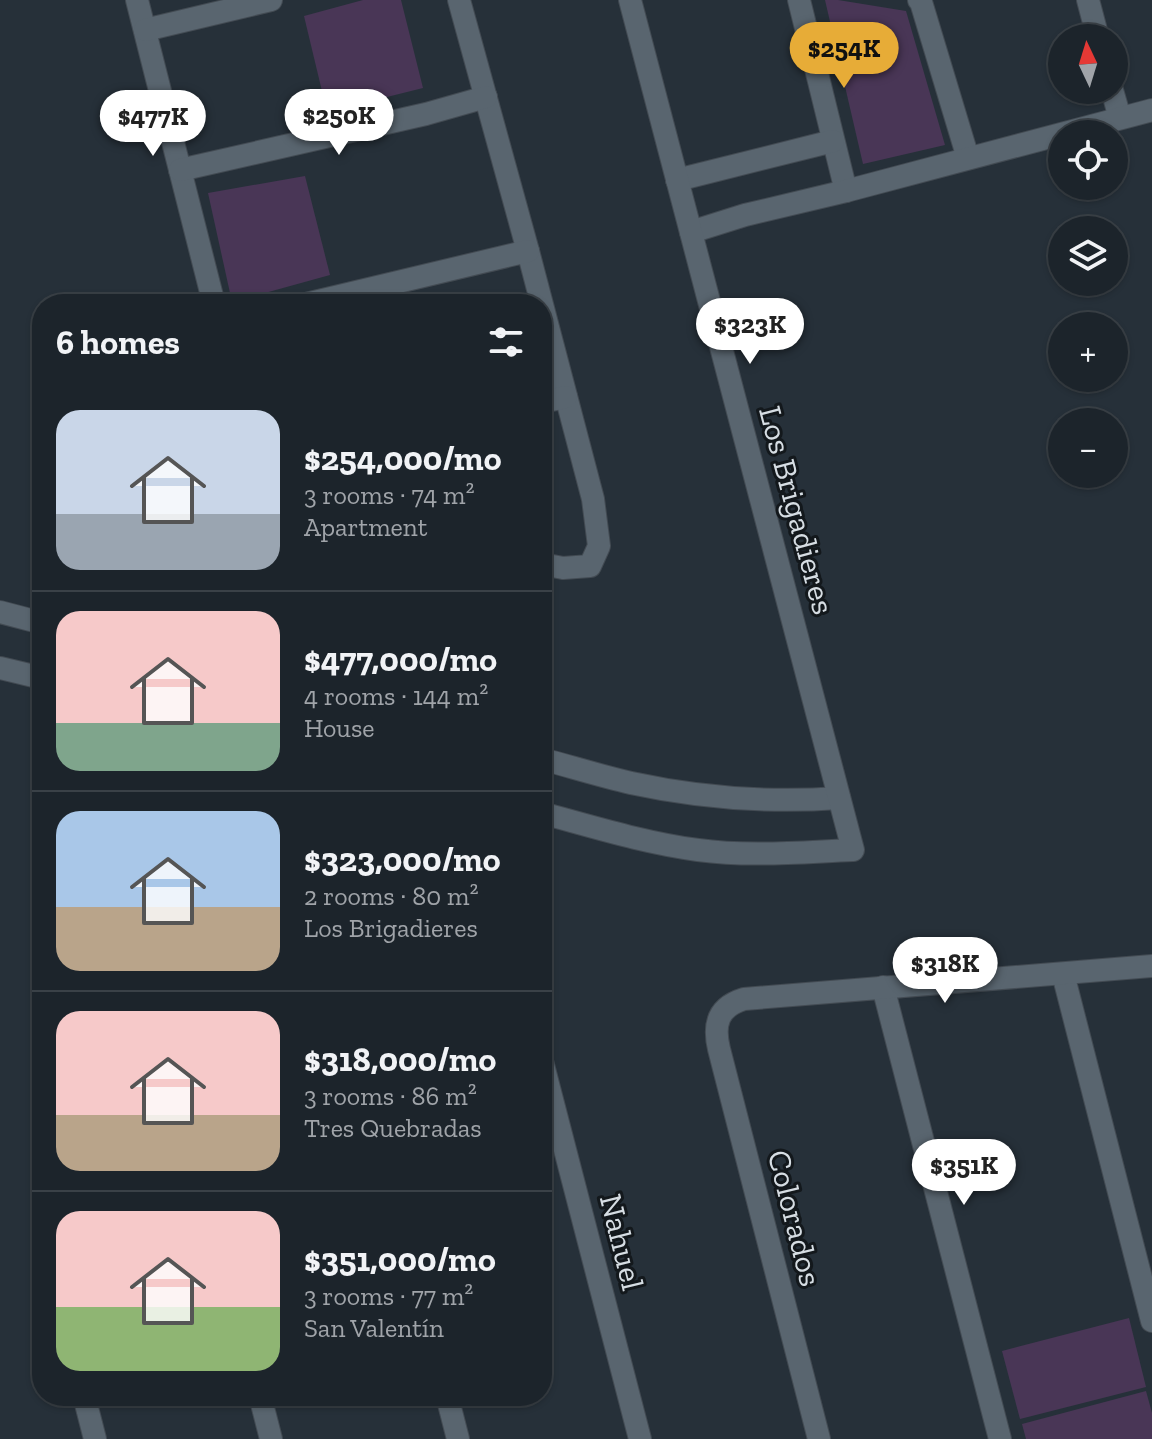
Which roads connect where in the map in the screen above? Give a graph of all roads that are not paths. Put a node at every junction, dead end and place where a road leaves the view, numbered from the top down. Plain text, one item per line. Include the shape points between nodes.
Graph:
1 (137, 0) edge
2 (271, 0) edge
3 (459, 0) edge
4 (630, 0) edge
5 (799, 0) edge
6 (919, 0) edge
7 (1088, 0) edge
8 (1094, 24) edge
9 (145, 30) junction
10 (486, 97) junction
11 (1116, 104) edge
12 (1152, 110) edge
13 (1120, 118) junction
14 (833, 141) junction
15 (968, 158) junction
16 (180, 170) junction
17 (677, 180) junction
18 (846, 191) junction
19 (691, 232) junction
20 (528, 251) junction
21 (211, 294) edge
22 (348, 294) edge
23 (539, 294) edge
24 (552, 343) edge
25 (566, 397) junction
26 (552, 400) edge
27 (552, 566) edge
28 (0, 612) edge
29 (32, 620) edge
30 (0, 668) edge
31 (32, 676) edge
32 (552, 762) edge
33 (839, 798) junction
34 (552, 816) edge
35 (1152, 966) edge
36 (1063, 974) junction
37 (883, 987) junction
38 (552, 1100) edge
39 (1152, 1321) edge
40 (87, 1406) edge
41 (263, 1406) edge
42 (450, 1406) edge
43 (95, 1439) edge
44 (271, 1439) edge
45 (458, 1439) edge
46 (640, 1439) edge
47 (819, 1439) edge
48 (1000, 1439) edge

1 - 9 street
2 - 9 street
3 - 10 street
4 - 17 street, Los Brigadieres
5 - 14 street
6 - 15 street
7 - 8 street
9 - 16 street
10 - 16 street
10 - 20 street
11 - 13 street
12 - 13 street
13 - 15 street
14 - 17 street
14 - 18 street
15 - 18 street
16 - 21 street
17 - 19 street, Los Brigadieres
18 - 19 street
19 - 33 street, Los Brigadieres
20 - 22 street
20 - 23 street
24 - 25 street
25 - 26 street
25 - 27 street via 593,499 599,546 590,566
28 - 29 street
30 - 31 street
32 - 33 street via 630,783 710,796
33 - 34 street, Los Brigadieres via 853,850 701,851
35 - 36 street
36 - 37 street
36 - 39 street
37 - 47 street, Colorados via 744,999 727,1007 717,1023 719,1049
37 - 48 street
38 - 46 street, Nahuel
40 - 43 street
41 - 44 street
42 - 45 street

